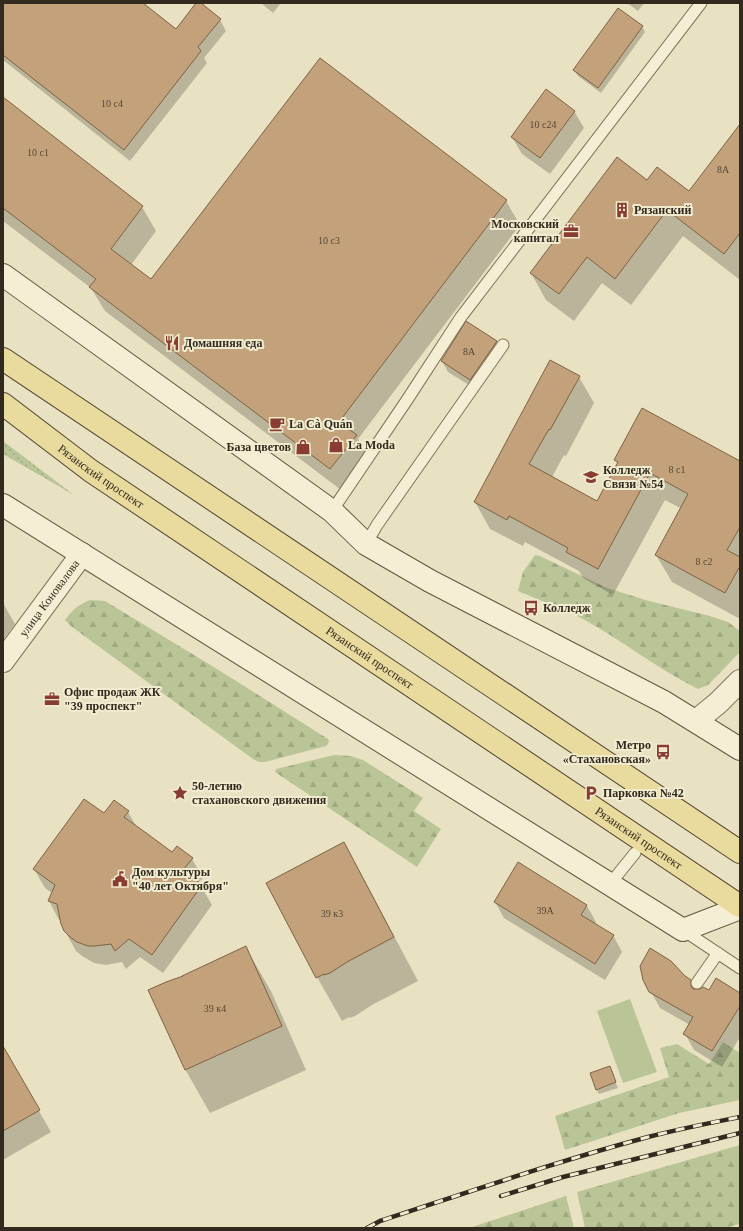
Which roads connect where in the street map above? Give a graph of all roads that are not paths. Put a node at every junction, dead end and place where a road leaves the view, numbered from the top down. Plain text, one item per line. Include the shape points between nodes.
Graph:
1 (702, 3) edge
2 (3, 275) edge
3 (503, 345) dead end
4 (3, 359) edge
5 (3, 404) edge
6 (3, 505) edge
7 (332, 511) junction
8 (366, 544) junction
9 (82, 554) junction
10 (3, 662) edge
11 (740, 681) edge
12 (696, 721) junction
13 (740, 749) edge
14 (740, 852) edge
15 (634, 853) dead end
16 (610, 884) junction
17 (740, 907) edge
18 (683, 930) junction
19 (718, 953) junction
20 (740, 968) edge
21 (697, 983) dead end

1 - 7 lane via 461,317
2 - 7 main road
3 - 8 lane via 376,525
4 - 14 main road
5 - 17 main road, Рязанский проспект via 91,471
6 - 9 main road
7 - 8 main road
8 - 12 main road via 430,581
9 - 10 main road, улица Коновалова
9 - 16 main road
11 - 12 main road
12 - 13 main road
15 - 16 lane
16 - 18 main road
17 - 18 main road
18 - 19 lane
19 - 20 lane
19 - 21 lane

